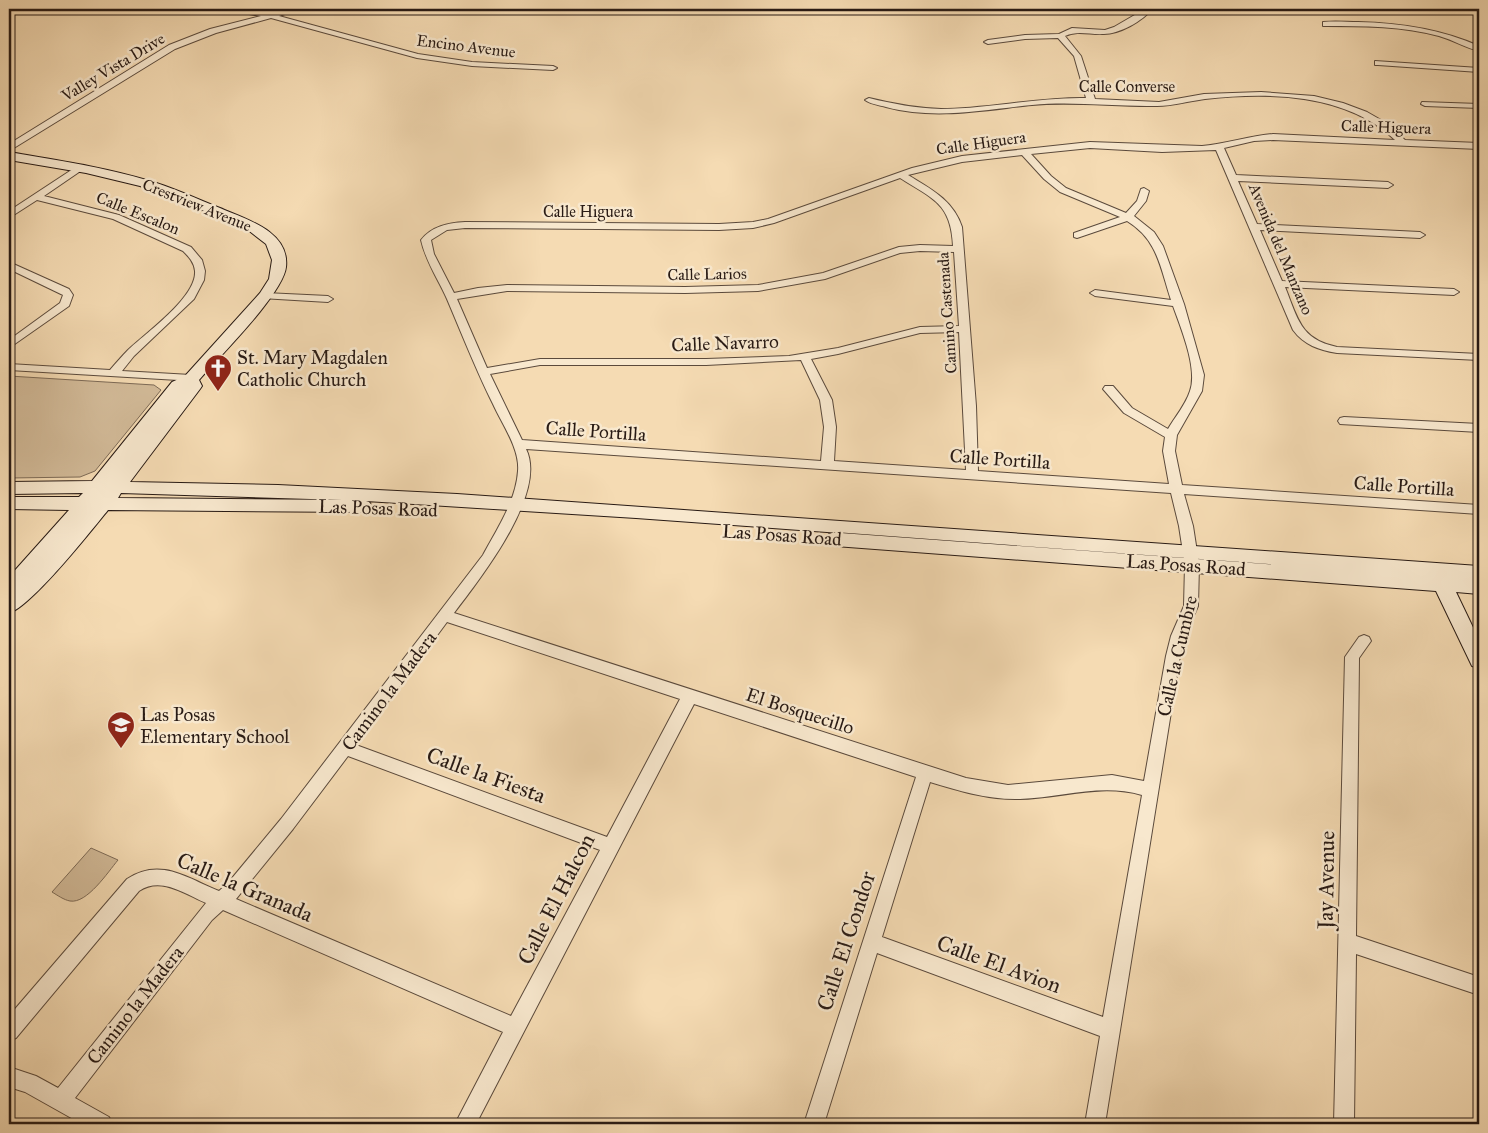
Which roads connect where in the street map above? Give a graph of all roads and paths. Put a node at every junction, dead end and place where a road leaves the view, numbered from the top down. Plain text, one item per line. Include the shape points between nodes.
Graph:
1 (232, 9) edge
2 (296, 9) edge
3 (1148, 9) edge
4 (273, 16) junction
5 (1326, 24) dead end
6 (1060, 36) junction
7 (988, 42) dead end
8 (1479, 49) edge
9 (1378, 63) dead end
10 (553, 68) dead end
11 (1479, 70) edge
12 (869, 100) dead end
13 (1091, 101) junction
14 (1425, 104) dead end
15 (1479, 106) edge
16 (1403, 143) junction
17 (1479, 146) edge
18 (1219, 147) junction
19 (9, 148) edge
20 (1024, 152) junction
21 (9, 156) edge
22 (79, 168) junction
23 (902, 175) junction
24 (1233, 178) junction
25 (1388, 185) dead end
26 (1144, 191) dead end
27 (36, 197) junction
28 (9, 215) edge
29 (1125, 217) junction
30 (1254, 227) junction
31 (436, 231) joint
32 (1077, 235) dead end
33 (1420, 235) dead end
34 (959, 249) junction
35 (9, 265) edge
36 (1278, 284) junction
37 (1095, 292) dead end
38 (1454, 292) dead end
39 (265, 296) junction
40 (451, 297) junction
41 (328, 299) dead end
42 (1179, 304) junction
43 (964, 328) junction
44 (9, 345) edge
45 (805, 357) junction
46 (1479, 357) edge
47 (9, 367) edge
48 (484, 372) junction
49 (113, 374) junction
50 (191, 379) junction
51 (1108, 389) dead end
52 (1344, 421) dead end
53 (1479, 428) edge
54 (1171, 435) junction
55 (519, 444) junction
56 (827, 466) junction
57 (972, 475) junction
58 (116, 487) junction
59 (9, 488) edge
60 (1178, 490) junction
61 (95, 498) junction
62 (9, 503) edge
63 (513, 509) junction
64 (1479, 510) edge
65 (1191, 558) junction
66 (1479, 573) edge
67 (1439, 577) junction
68 (1479, 587) edge
69 (9, 589) edge
70 (9, 606) edge
71 (445, 616) junction
72 (1364, 641) dead end
73 (1479, 660) edge
74 (690, 696) junction
75 (346, 748) junction
76 (925, 773) junction
77 (1150, 790) junction
78 (610, 846) junction
79 (220, 902) junction
80 (871, 942) junction
81 (1347, 942) junction
82 (1479, 986) edge
83 (516, 1028) junction
84 (1111, 1030) junction
85 (9, 1031) edge
86 (9, 1077) edge
87 (60, 1101) junction
88 (102, 1124) edge
89 (464, 1124) edge
90 (814, 1124) edge
91 (1095, 1124) edge
92 (1344, 1124) edge

1 - 4 street, Encino Avenue
2 - 4 street, Valley Vista Drive
3 - 6 street via 1110,31 1072,30
4 - 10 street, Encino Avenue via 439,60
4 - 19 street, Valley Vista Drive via 213,31 172,47
5 - 8 street via 1370,23 1408,27 1449,37
6 - 7 street
6 - 13 street via 1078,56
9 - 11 street
12 - 13 street, Calle Converse via 904,109 935,112
13 - 16 street, Calle Converse via 1161,104 1236,95 1308,98 1371,117 1391,129
14 - 15 street
16 - 17 street, Calle Higuera
16 - 18 street, Calle Higuera via 1274,137 1254,138
18 - 20 street, Calle Higuera via 1162,149 1090,145
18 - 24 street, Avenida del Manzano
20 - 23 street, Calle Higuera via 962,158
20 - 29 street, Calle la Cumbre via 1064,191
21 - 22 main road, Crestview Avenue
22 - 27 street
22 - 39 main road, Crestview Avenue via 167,191 262,232 273,244 279,260 276,278
23 - 31 street, Calle Higuera via 780,219 748,225 466,225 448,226
23 - 34 street, Camino Castenada via 949,210 957,228
24 - 25 street
24 - 30 street, Avenida del Manzano
26 - 29 street via 1138,209
27 - 28 street
27 - 49 street, Calle Escalon via 106,213 168,239 187,249 197,260 200,271 190,297
29 - 32 street
29 - 42 street, Calle la Cumbre via 1146,230 1156,242
30 - 33 street
30 - 36 street, Avenida del Manzano
31 - 40 street, Camino la Madera via 425,244
34 - 40 street, Calle Larios via 899,250 825,276 758,288 507,288
34 - 43 street, Camino Castenada
35 - 44 street via 68,295 65,304
36 - 38 street
36 - 46 street, Avenida del Manzano via 1298,330 1319,346 1338,350
37 - 42 street
39 - 41 street
39 - 50 main road, Crestview Avenue
40 - 48 street, Camino la Madera
42 - 54 street, Calle la Cumbre via 1196,361 1198,383
43 - 45 street, Calle Navarro via 920,330
43 - 57 street, Camino Castenada
45 - 48 street, Calle Navarro via 706,362 547,362
45 - 56 street via 827,406 830,442
47 - 49 street
48 - 55 street, Camino la Madera
49 - 50 street
50 - 58 main road, Crestview Avenue via 194,386
50 - 61 main road, Crestview Avenue via 178,385
51 - 54 street via 1138,417
52 - 53 street
54 - 60 street, Calle la Cumbre via 1169,451
55 - 56 street, Calle Portilla
55 - 63 street, Camino la Madera via 525,469 523,486
56 - 57 street, Calle Portilla
57 - 60 street, Calle Portilla
58 - 61 main road
58 - 63 main road, Las Posas Road via 312,492
59 - 61 main road
60 - 64 street, Calle Portilla
60 - 65 street, Calle la Cumbre
61 - 62 main road
61 - 63 main road, Las Posas Road
61 - 69 main road
61 - 70 main road via 53,563
63 - 65 main road, Las Posas Road
63 - 71 street, Camino la Madera via 488,558
65 - 67 main road, Las Posas Road
65 - 77 street, Calle la Cumbre via 1191,606 1176,642
66 - 67 main road, Las Posas Road
67 - 68 main road, Las Posas Road
67 - 73 main road
71 - 74 street, El Bosquecillo
71 - 75 street, Camino la Madera
72 - 81 street, Jay Avenue via 1352,657
74 - 76 street, El Bosquecillo
74 - 78 street, Calle El Halcon
75 - 78 street, Calle la Fiesta
75 - 79 street, Camino la Madera via 234,889
76 - 77 street, El Bosquecillo via 1006,792 1112,782
76 - 80 street, Calle El Condor
77 - 84 street, Calle la Cumbre
78 - 83 street, Calle El Halcon
79 - 83 street, Calle la Granada
79 - 85 street, Calle la Granada via 166,878 143,878
79 - 87 street, Camino la Madera via 206,914
80 - 84 street, Calle El Avion
80 - 90 street, Calle El Condor
81 - 82 street
81 - 92 street, Jay Avenue
83 - 89 street, Calle El Halcon
84 - 91 street, Calle la Cumbre
86 - 87 street via 29,1083
87 - 88 street

